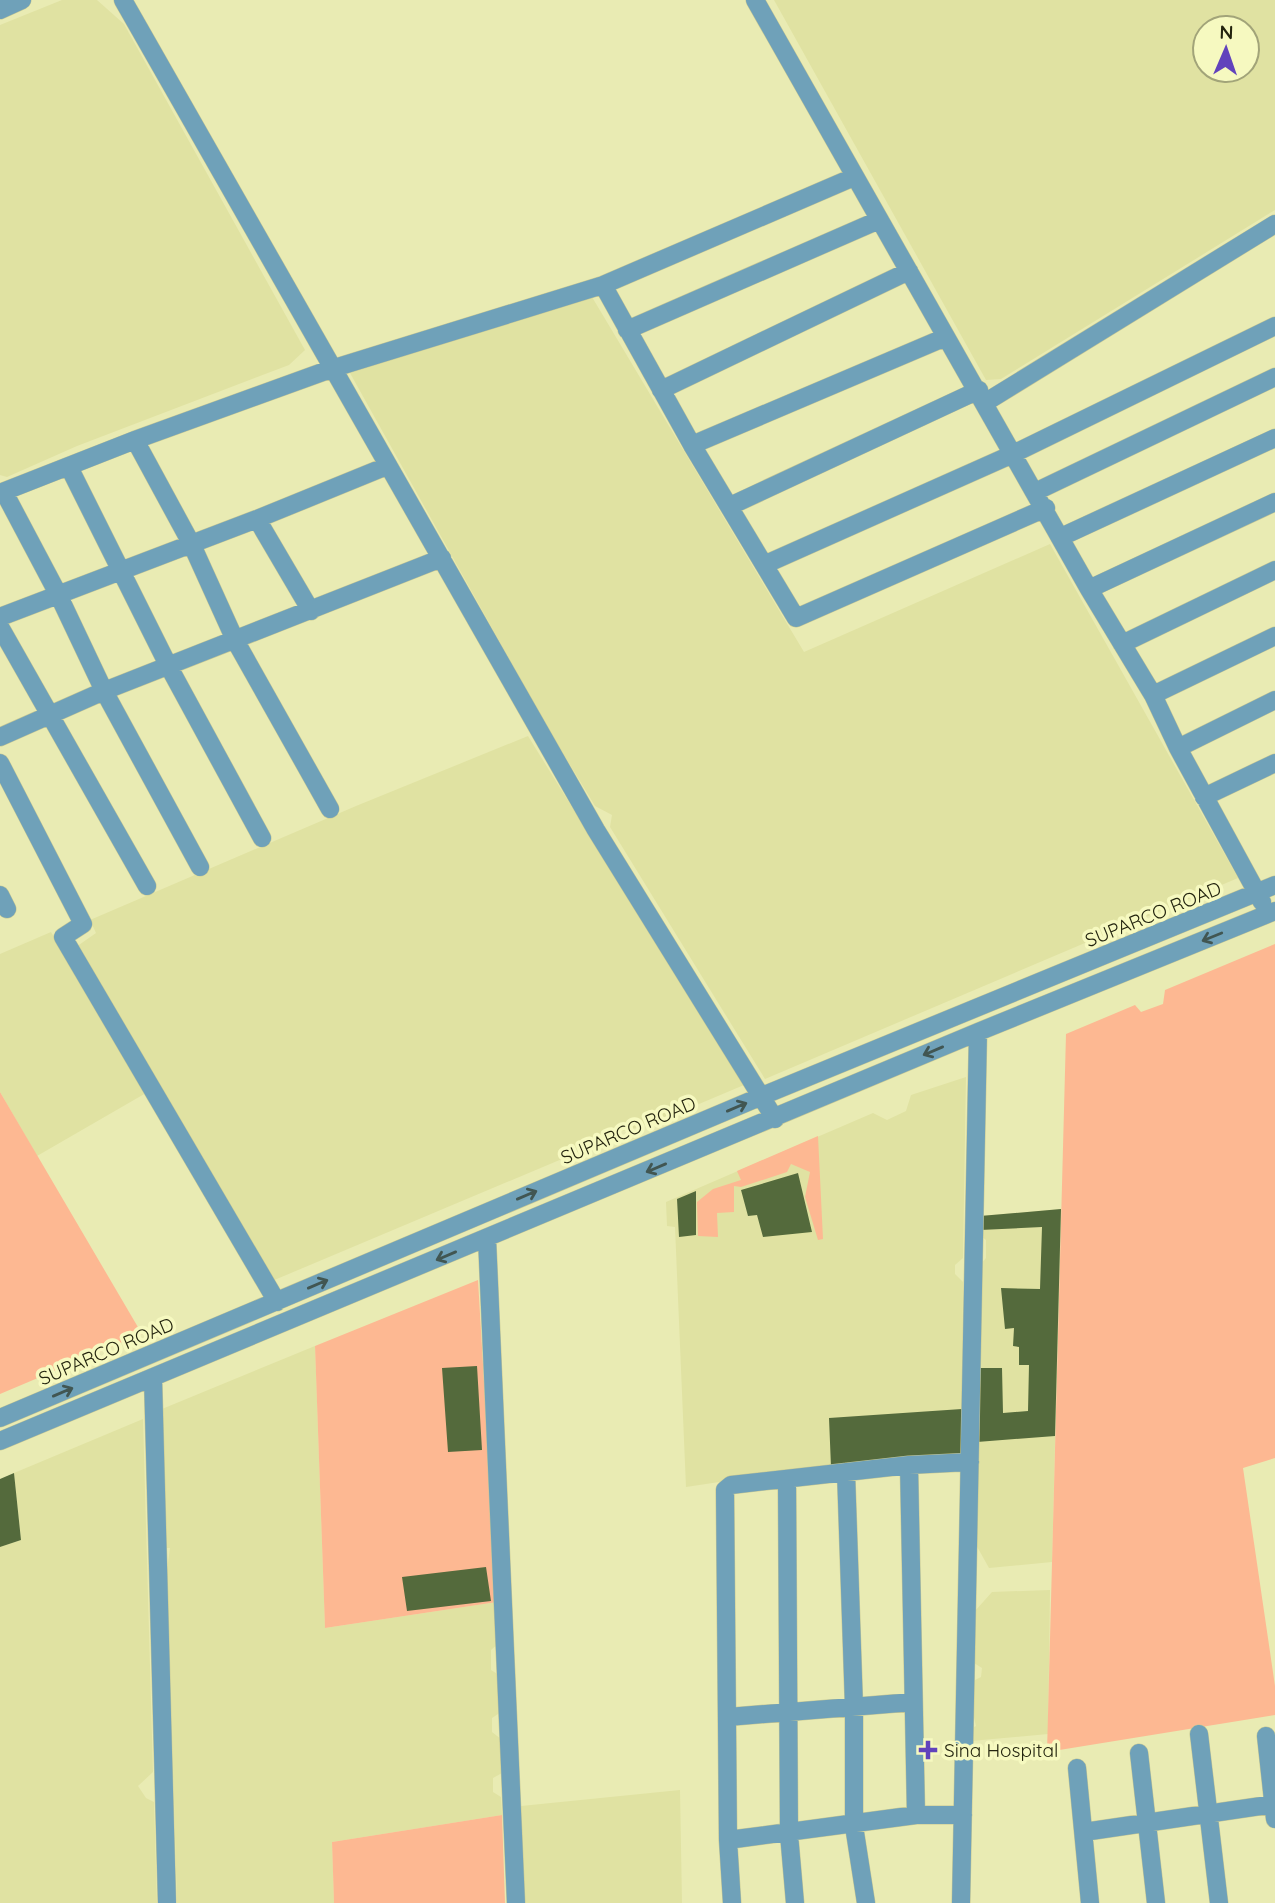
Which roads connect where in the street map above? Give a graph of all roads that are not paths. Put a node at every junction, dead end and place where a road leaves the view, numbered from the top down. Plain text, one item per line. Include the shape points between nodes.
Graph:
1 (22, 0) edge
2 (123, 0) edge
3 (755, 0) edge
4 (0, 10) edge
5 (854, 177) junction
6 (879, 220) junction
7 (1275, 225) edge
8 (909, 271) junction
9 (603, 285) junction
10 (1275, 326) edge
11 (627, 330) junction
12 (947, 337) junction
13 (331, 369) junction
14 (1275, 377) edge
15 (660, 390) junction
16 (982, 396) junction
17 (1275, 439) edge
18 (135, 440) junction
19 (692, 445) junction
20 (1013, 454) junction
21 (387, 466) junction
22 (69, 467) junction
23 (1035, 492) junction
24 (2, 493) edge
25 (1275, 502) edge
26 (730, 506) junction
27 (1046, 508) junction
28 (257, 519) junction
29 (1060, 537) junction
30 (192, 545) junction
31 (442, 558) junction
32 (766, 564) junction
33 (122, 569) junction
34 (1275, 570) edge
35 (1089, 589) junction
36 (58, 594) junction
37 (311, 611) junction
38 (0, 617) edge
39 (0, 628) edge
40 (1275, 636) edge
41 (234, 640) junction
42 (1122, 644) junction
43 (169, 667) junction
44 (104, 691) junction
45 (1153, 695) junction
46 (1275, 700) edge
47 (49, 713) junction
48 (0, 737) edge
49 (1178, 748) junction
50 (0, 763) edge
51 (1275, 763) edge
52 (1204, 797) junction
53 (330, 809) dead end
54 (261, 838) dead end
55 (200, 867) dead end
56 (1275, 885) edge
57 (146, 887) dead end
58 (1258, 893) junction
59 (1272, 913) edge
60 (978, 1032) junction
61 (762, 1096) junction
62 (775, 1119) junction
63 (487, 1238) junction
64 (277, 1302) junction
65 (152, 1378) junction
66 (0, 1418) edge
67 (0, 1441) edge
68 (970, 1462) junction
69 (909, 1465) junction
70 (846, 1472) junction
71 (787, 1479) junction
72 (913, 1702) junction
73 (854, 1707) junction
74 (789, 1712) junction
75 (728, 1717) junction
76 (1199, 1734) dead end
77 (1266, 1736) dead end
78 (1139, 1753) dead end
79 (1077, 1768) dead end
80 (1274, 1809) edge
81 (1209, 1812) junction
82 (916, 1815) junction
83 (963, 1815) junction
84 (1146, 1824) junction
85 (854, 1826) junction
86 (1084, 1832) junction
87 (789, 1834) junction
88 (728, 1840) junction
89 (167, 1903) edge
90 (516, 1903) edge
91 (732, 1903) edge
92 (795, 1903) edge
93 (866, 1903) edge
94 (961, 1903) edge
95 (1090, 1903) edge
96 (1156, 1903) edge
97 (1219, 1903) edge

1 - 4 street
2 - 13 street
3 - 5 street
5 - 6 street
5 - 9 street
6 - 8 street
6 - 11 street
7 - 16 street
8 - 12 street
8 - 15 street
9 - 11 street
9 - 13 street
10 - 20 street
11 - 15 street
12 - 16 street
12 - 19 street
13 - 18 street
13 - 21 street
14 - 23 street
15 - 19 street
16 - 20 street
16 - 26 street
17 - 29 street
18 - 22 street
18 - 30 street
19 - 26 street
20 - 23 street
20 - 32 street
21 - 28 street
21 - 31 street
22 - 24 street
22 - 33 street
23 - 27 street
24 - 36 street
25 - 35 street
26 - 32 street
27 - 29 street
27 - 32 street via 803,618 791,615
28 - 30 street
28 - 37 street
29 - 35 street
30 - 33 street
30 - 41 street
31 - 37 street
31 - 61 street via 596,830
33 - 36 street
33 - 43 street
34 - 42 street
35 - 42 street
36 - 38 street
36 - 44 street
37 - 41 street
39 - 47 street
40 - 45 street
41 - 43 street
41 - 53 street
42 - 45 street
43 - 44 street
43 - 54 street
44 - 47 street
44 - 55 street
45 - 49 street
46 - 49 street
47 - 48 street
47 - 57 street
49 - 52 street
50 - 64 street via 83,924 63,937
51 - 52 street
52 - 58 street
56 - 58 street, SUPARCO ROAD
58 - 59 street
58 - 61 street, SUPARCO ROAD
59 -> 60 street
60 -> 62 street
60 - 68 street
61 - 62 street
64 -> 61 street, SUPARCO ROAD
62 -> 63 street
63 -> 65 street
63 - 90 street
66 -> 64 street, SUPARCO ROAD
65 - 67 street
65 - 89 street
68 - 69 street
68 - 83 street
69 - 70 street
69 - 72 street
70 - 71 street
70 - 73 street
71 - 74 street
71 - 75 street via 731,1485 725,1490
72 - 73 street
72 - 82 street
73 - 74 street
73 - 85 street
74 - 75 street
74 - 87 street
75 - 88 street
76 - 81 street
77 - 80 street
78 - 84 street
79 - 86 street
80 - 81 street
81 - 84 street
81 - 97 street
82 - 83 street
82 - 85 street
83 - 94 street
84 - 86 street
84 - 96 street
85 - 87 street
85 - 93 street
86 - 95 street
87 - 88 street
87 - 92 street
88 - 91 street

